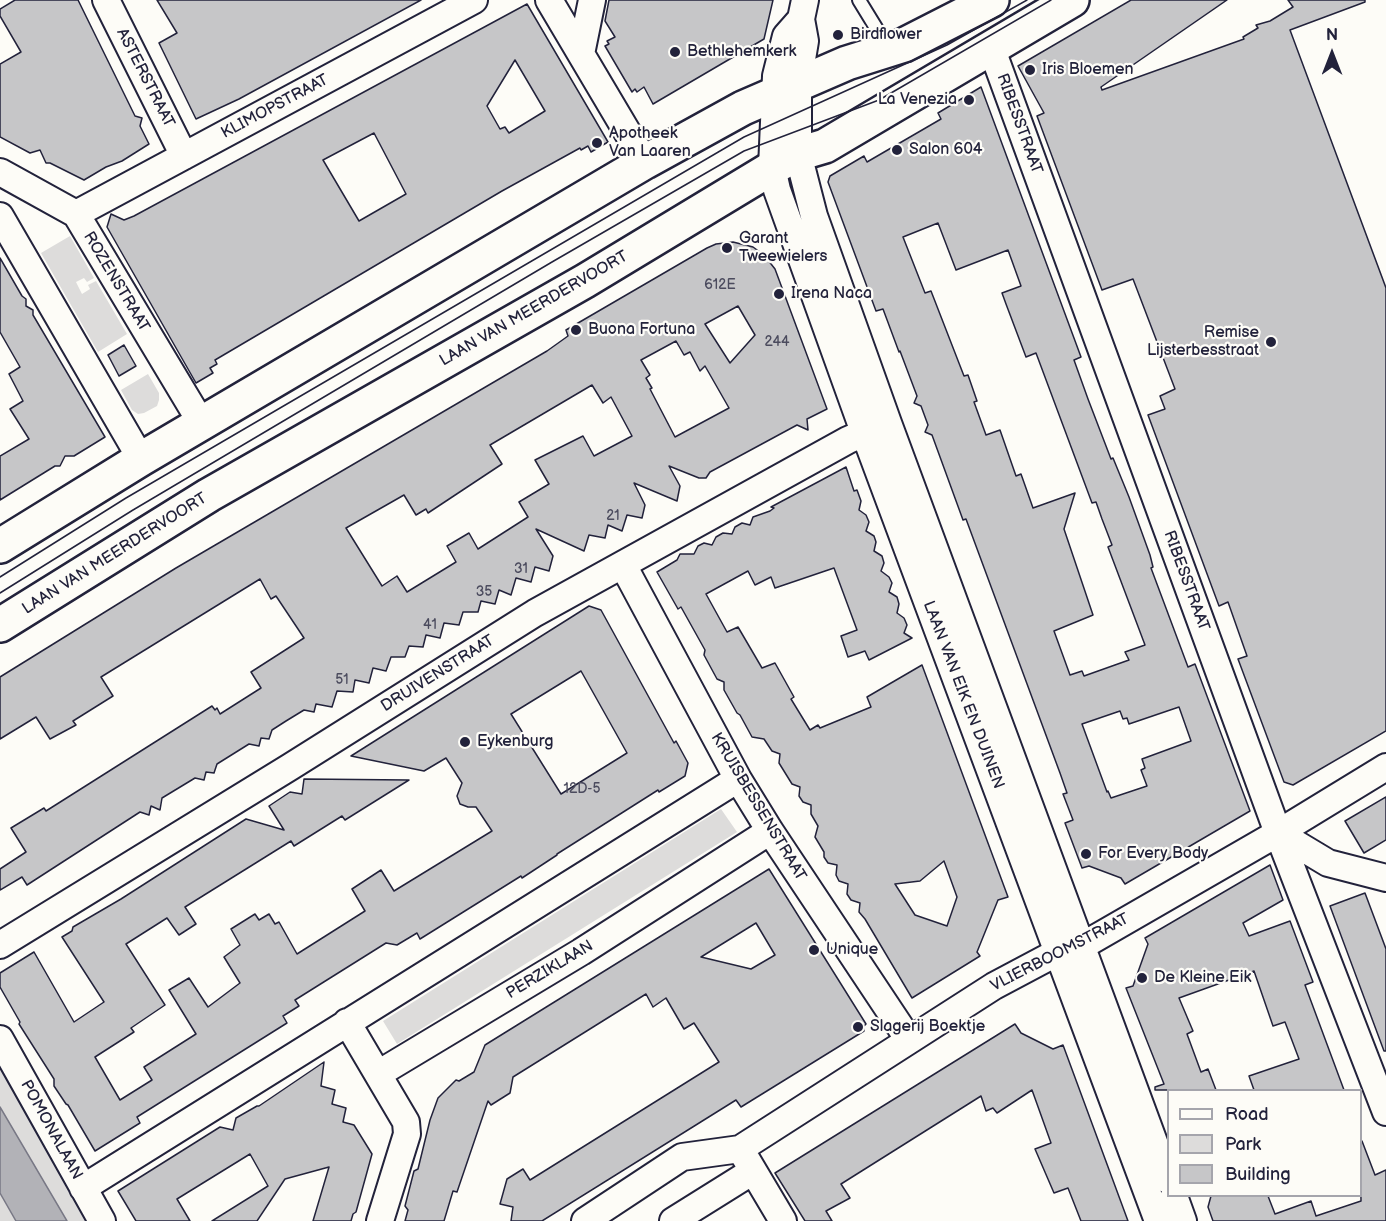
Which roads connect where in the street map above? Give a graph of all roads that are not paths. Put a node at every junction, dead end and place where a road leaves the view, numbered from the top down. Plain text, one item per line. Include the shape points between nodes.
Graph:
1 (106, 0) edge
2 (474, 0) edge
3 (549, 0) edge
4 (592, 0) edge
5 (859, 0) edge
6 (992, 0) edge
7 (1072, 0) edge
8 (803, 9) edge
9 (991, 47) junction
10 (890, 50) junction
11 (581, 54) junction
12 (787, 88) junction
13 (184, 156) junction
14 (785, 161) junction
15 (645, 162) junction
16 (0, 172) edge
17 (76, 214) junction
18 (0, 216) edge
19 (202, 424) junction
20 (876, 428) junction
21 (136, 450) junction
22 (0, 546) edge
23 (623, 565) junction
24 (0, 625) edge
25 (1386, 767) edge
26 (738, 779) junction
27 (770, 831) junction
28 (1278, 833) junction
29 (1386, 878) edge
30 (0, 945) edge
31 (1070, 949) junction
32 (347, 1022) junction
33 (0, 1039) edge
34 (909, 1040) junction
35 (378, 1074) junction
36 (1386, 1112) edge
37 (740, 1149) junction
38 (753, 1171) junction
39 (1167, 1178) edge
40 (83, 1188) junction
41 (1174, 1197) edge
42 (102, 1221) edge
43 (380, 1221) edge
44 (585, 1221) edge
45 (673, 1221) edge
46 (783, 1221) edge
47 (1158, 1221) edge
48 (1184, 1221) edge

1 - 13 street, ASTERSTRAAT
2 - 13 street, KLIMOPSTRAAT
3 - 11 street
4 - 11 street
5 - 10 lane
6 - 10 street
7 - 9 street, LAAN VAN MEERDERVOORT
8 - 12 street, LAAN VAN EIK EN DUINEN via 786,36 776,76
9 - 14 street, LAAN VAN MEERDERVOORT via 825,146
9 - 28 street, RIBESSTRAAT
10 - 12 street
11 - 15 street
12 - 14 street, LAAN VAN EIK EN DUINEN
12 - 15 street
13 - 17 street, KLIMOPSTRAAT
14 - 20 street, LAAN VAN EIK EN DUINEN via 814,216
14 - 24 street, LAAN VAN MEERDERVOORT via 585,281 209,495
15 - 19 street
16 - 17 street, ROZENSTRAAT
17 - 19 street, ROZENSTRAAT
18 - 21 street
19 - 21 street
20 - 23 street, DRUIVENSTRAAT
20 - 31 street, LAAN VAN EIK EN DUINEN
21 - 22 street
23 - 26 street, KRUISBESSENSTRAAT
23 - 30 street, DRUIVENSTRAAT via 535,614
25 - 28 street, VLIERBOOMSTRAAT
26 - 27 street, KRUISBESSENSTRAAT
26 - 32 street
27 - 34 street, KRUISBESSENSTRAAT
27 - 35 street, PERZIKLAAN via 581,952
28 - 29 street via 1328,863
28 - 31 street, VLIERBOOMSTRAAT
28 - 36 street, RIBESSTRAAT
31 - 34 street, VLIERBOOMSTRAAT via 994,986
31 - 39 street, LAAN VAN EIK EN DUINEN
31 - 47 street, LAAN VAN EIK EN DUINEN
32 - 35 street
32 - 40 street
33 - 40 street, POMONALAAN
34 - 37 street, VLIERBOOMSTRAAT
35 - 43 street via 406,1122 407,1134
37 - 38 street
37 - 44 street, VLIERBOOMSTRAAT via 682,1157
38 - 45 street
38 - 46 street
40 - 42 street, POMONALAAN
41 - 48 street

